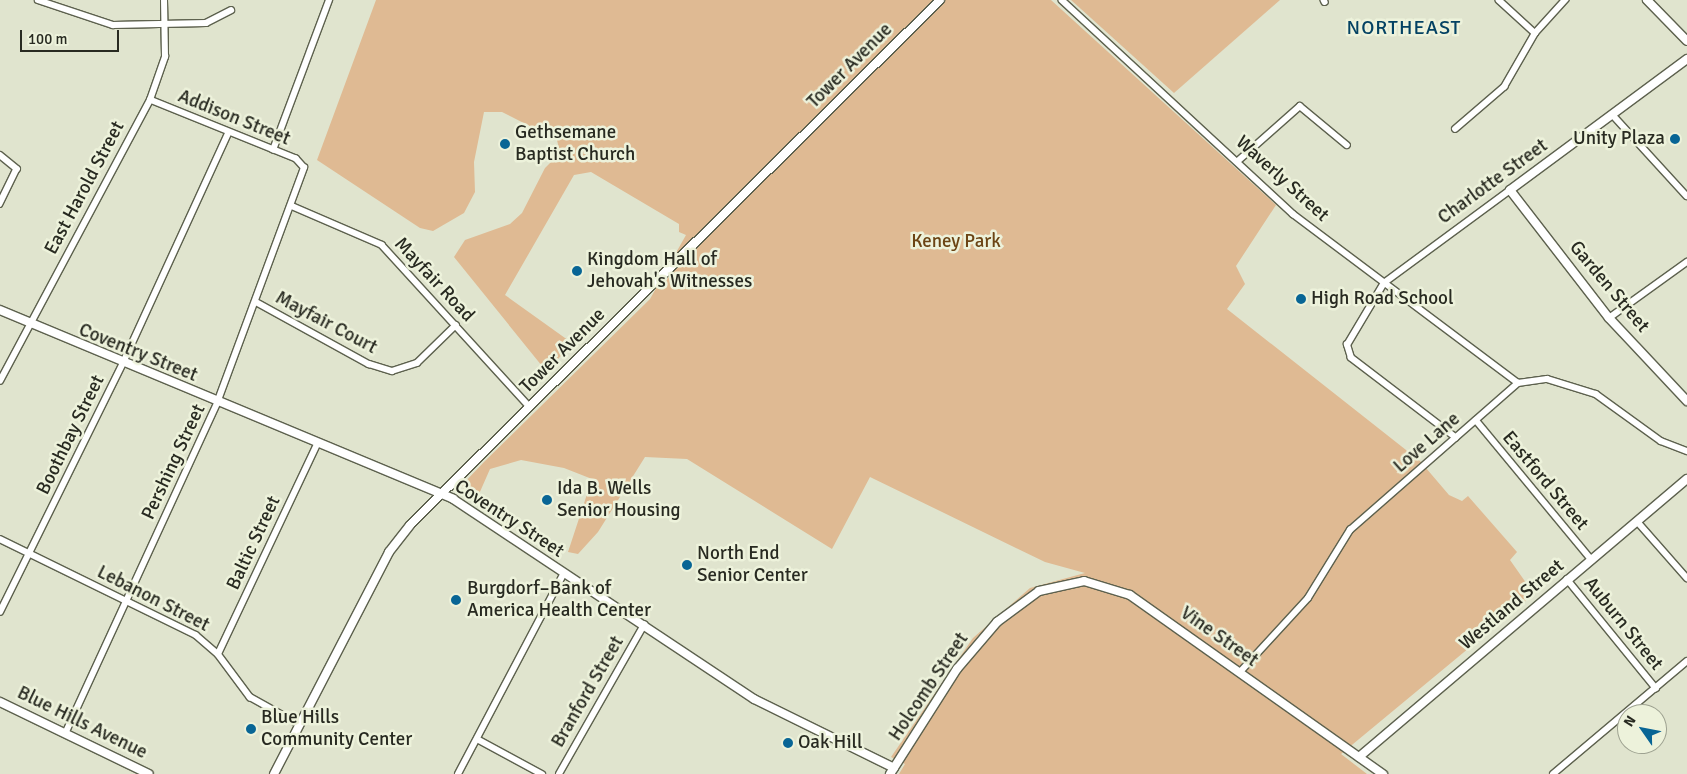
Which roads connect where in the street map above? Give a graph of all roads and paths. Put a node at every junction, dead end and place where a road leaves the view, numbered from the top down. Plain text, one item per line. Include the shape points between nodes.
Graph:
1 (38, 0) edge
2 (164, 0) edge
3 (329, 0) edge
4 (940, 0) edge
5 (1062, 0) edge
6 (1499, 0) edge
7 (1565, 0) edge
8 (1647, 0) edge
9 (231, 10) dead end
10 (166, 24) junction
11 (1535, 33) junction
12 (1687, 40) edge
13 (1687, 59) edge
14 (150, 100) junction
15 (1612, 114) junction
16 (1454, 129) dead end
17 (228, 134) junction
18 (1348, 145) dead end
19 (272, 150) junction
20 (0, 155) edge
21 (1239, 160) junction
22 (304, 168) joint
23 (1510, 190) junction
24 (1687, 196) edge
25 (0, 204) edge
26 (292, 206) junction
27 (1687, 262) edge
28 (1384, 283) junction
29 (256, 302) junction
30 (0, 310) edge
31 (1609, 318) junction
32 (456, 325) junction
33 (29, 326) junction
34 (123, 364) junction
35 (0, 381) edge
36 (1518, 383) junction
37 (1687, 401) edge
38 (218, 403) junction
39 (530, 407) junction
40 (1476, 420) junction
41 (1456, 438) junction
42 (317, 445) junction
43 (1687, 451) edge
44 (1687, 479) edge
45 (440, 494) junction
46 (1637, 521) junction
47 (0, 539) edge
48 (28, 554) junction
49 (1592, 560) junction
50 (564, 573) junction
51 (1687, 578) edge
52 (1567, 580) junction
53 (127, 600) junction
54 (1021, 602) joint
55 (0, 612) edge
56 (644, 625) junction
57 (218, 654) junction
58 (1687, 661) edge
59 (1240, 672) junction
60 (1656, 688) junction
61 (0, 702) edge
62 (299, 724) junction
63 (65, 734) junction
64 (477, 739) junction
65 (1359, 757) junction
66 (136, 771) edge
67 (892, 771) edge
68 (149, 774) edge
69 (274, 774) edge
70 (458, 774) edge
71 (542, 774) edge
72 (559, 774) edge
73 (1383, 774) edge
74 (1553, 774) edge

1 - 10 street via 102,24
2 - 10 street, East Harold Street
3 - 19 street
4 - 39 street, Tower Avenue
5 - 21 street, Waverly Street
6 - 11 street
7 - 11 street
8 - 12 street
9 - 10 street via 206,23
10 - 14 street, East Harold Street via 165,57
11 - 16 street via 1504,87
13 - 15 street, Charlotte Street
14 - 17 street, Addison Street
14 - 33 street, East Harold Street
15 - 23 street, Charlotte Street
15 - 24 street
17 - 19 street, Addison Street
17 - 34 street, Boothbay Street
18 - 21 street via 1300,106
19 - 22 street, Addison Street via 296,159
20 - 25 street via 16,166
21 - 28 street, Waverly Street via 1293,214
22 - 26 street, Pershing Street
23 - 28 street, Charlotte Street
23 - 31 street, Garden Street
26 - 29 street, Pershing Street
26 - 32 street, Mayfair Road via 373,238
27 - 31 street
28 - 36 street, Waverly Street
28 - 41 street, Charlotte Street via 1347,345 1347,354
29 - 32 street, Mayfair Court via 369,364 392,371 417,363
29 - 38 street, Pershing Street
30 - 33 street, Coventry Street
31 - 37 street, Garden Street
32 - 39 street, Mayfair Road
33 - 34 street, Coventry Street
33 - 35 street, East Harold Street
34 - 38 street, Coventry Street
34 - 48 street, Boothbay Street
36 - 40 street, Love Lane
36 - 43 street via 1547,379 1596,394 1661,441
38 - 42 street, Coventry Street
38 - 53 street, Pershing Street
39 - 45 street, Tower Avenue
40 - 41 street, Love Lane
40 - 49 street, Eastford Street
41 - 59 street, Love Lane via 1350,530 1308,598
42 - 45 street, Coventry Street
42 - 57 street, Baltic Street
44 - 46 street, Westland Street
45 - 50 street, Coventry Street
45 - 62 street, Tower Avenue via 389,552
46 - 49 street, Westland Street
46 - 51 street
47 - 48 street, Lebanon Street
48 - 53 street, Lebanon Street
48 - 55 street, Boothbay Street
49 - 52 street, Westland Street
50 - 56 street, Coventry Street
50 - 64 street
52 - 60 street, Auburn Street
52 - 65 street, Westland Street
53 - 57 street, Lebanon Street via 196,635
53 - 63 street, Pershing Street
54 - 59 street, Vine Street via 1070,582 1116,588
54 - 67 street, Holcomb Street via 964,660
56 - 67 street, Coventry Street via 764,705
56 - 72 street, Branford Street
57 - 62 street, Lebanon Street via 250,697
58 - 60 street
59 - 65 street, Vine Street
60 - 74 street
61 - 63 street, Blue Hills Avenue
62 - 69 street, Tower Avenue
63 - 66 street, Blue Hills Avenue
64 - 70 street
64 - 71 street
65 - 73 street, Vine Street
66 - 68 street, Blue Hills Avenue

